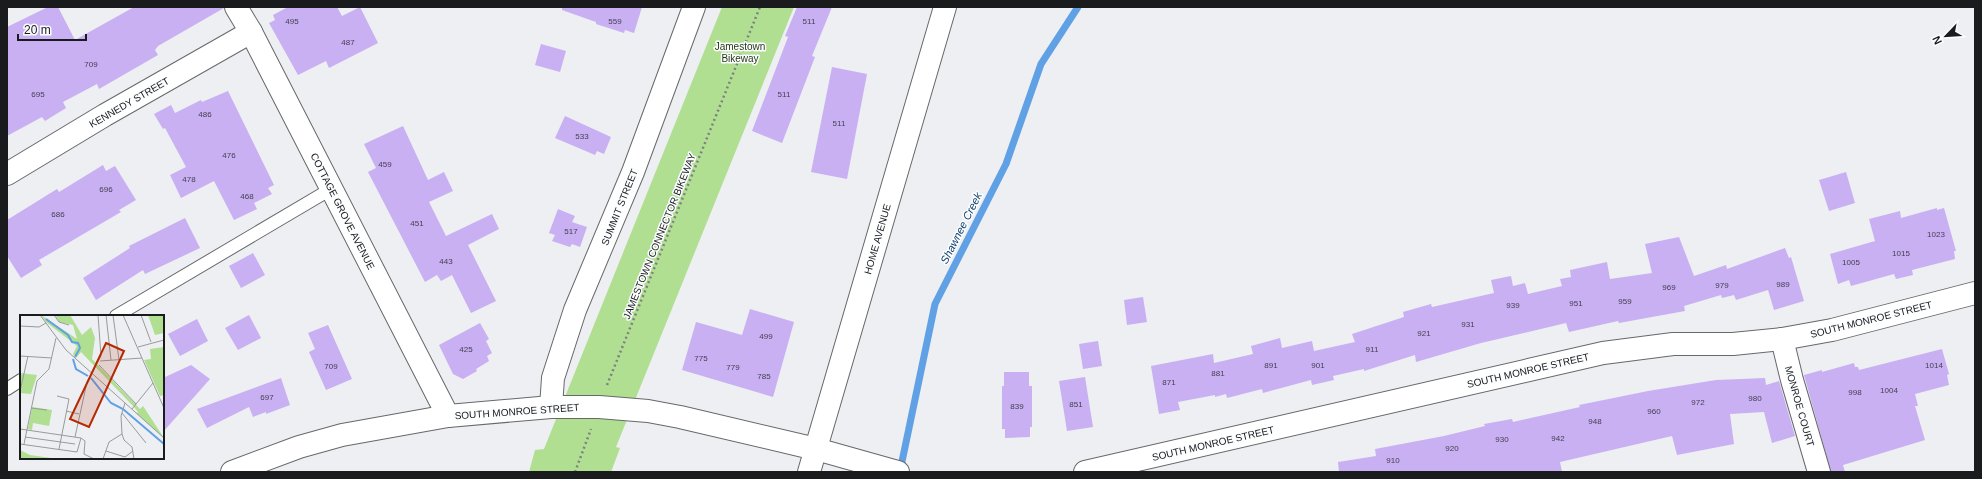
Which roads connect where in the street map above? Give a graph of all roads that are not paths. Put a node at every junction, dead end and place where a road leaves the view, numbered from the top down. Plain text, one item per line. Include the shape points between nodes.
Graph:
1 (236, 7) edge
2 (694, 7) edge
3 (946, 7) edge
4 (251, 32) junction
5 (7, 174) edge
6 (331, 189) junction
7 (1975, 293) edge
8 (118, 315) edge
9 (1782, 339) junction
10 (20, 381) edge
11 (7, 389) edge
12 (551, 407) junction
13 (448, 416) junction
14 (816, 448) junction
15 (888, 470) edge
16 (232, 472) edge
17 (809, 472) edge
18 (1085, 472) edge
19 (1819, 472) edge

1 - 4 street, COTTAGE GROVE AVENUE
2 - 12 street, SUMMIT STREET via 633,172 575,310 553,378
3 - 14 street, HOME AVENUE
4 - 5 street, KENNEDY STREET
4 - 6 street, COTTAGE GROVE AVENUE
6 - 8 lane
6 - 13 street, COTTAGE GROVE AVENUE
7 - 9 street, SOUTH MONROE STREET via 1832,330
9 - 18 street, SOUTH MONROE STREET via 1733,344 1673,344 1603,353
9 - 19 street, MONROE COURT
10 - 11 lane
12 - 13 street, SOUTH MONROE STREET
12 - 14 street, SOUTH MONROE STREET via 648,411
13 - 16 street, SOUTH MONROE STREET via 342,435 299,447
14 - 15 street, SOUTH MONROE STREET
14 - 17 street, HOME AVENUE

